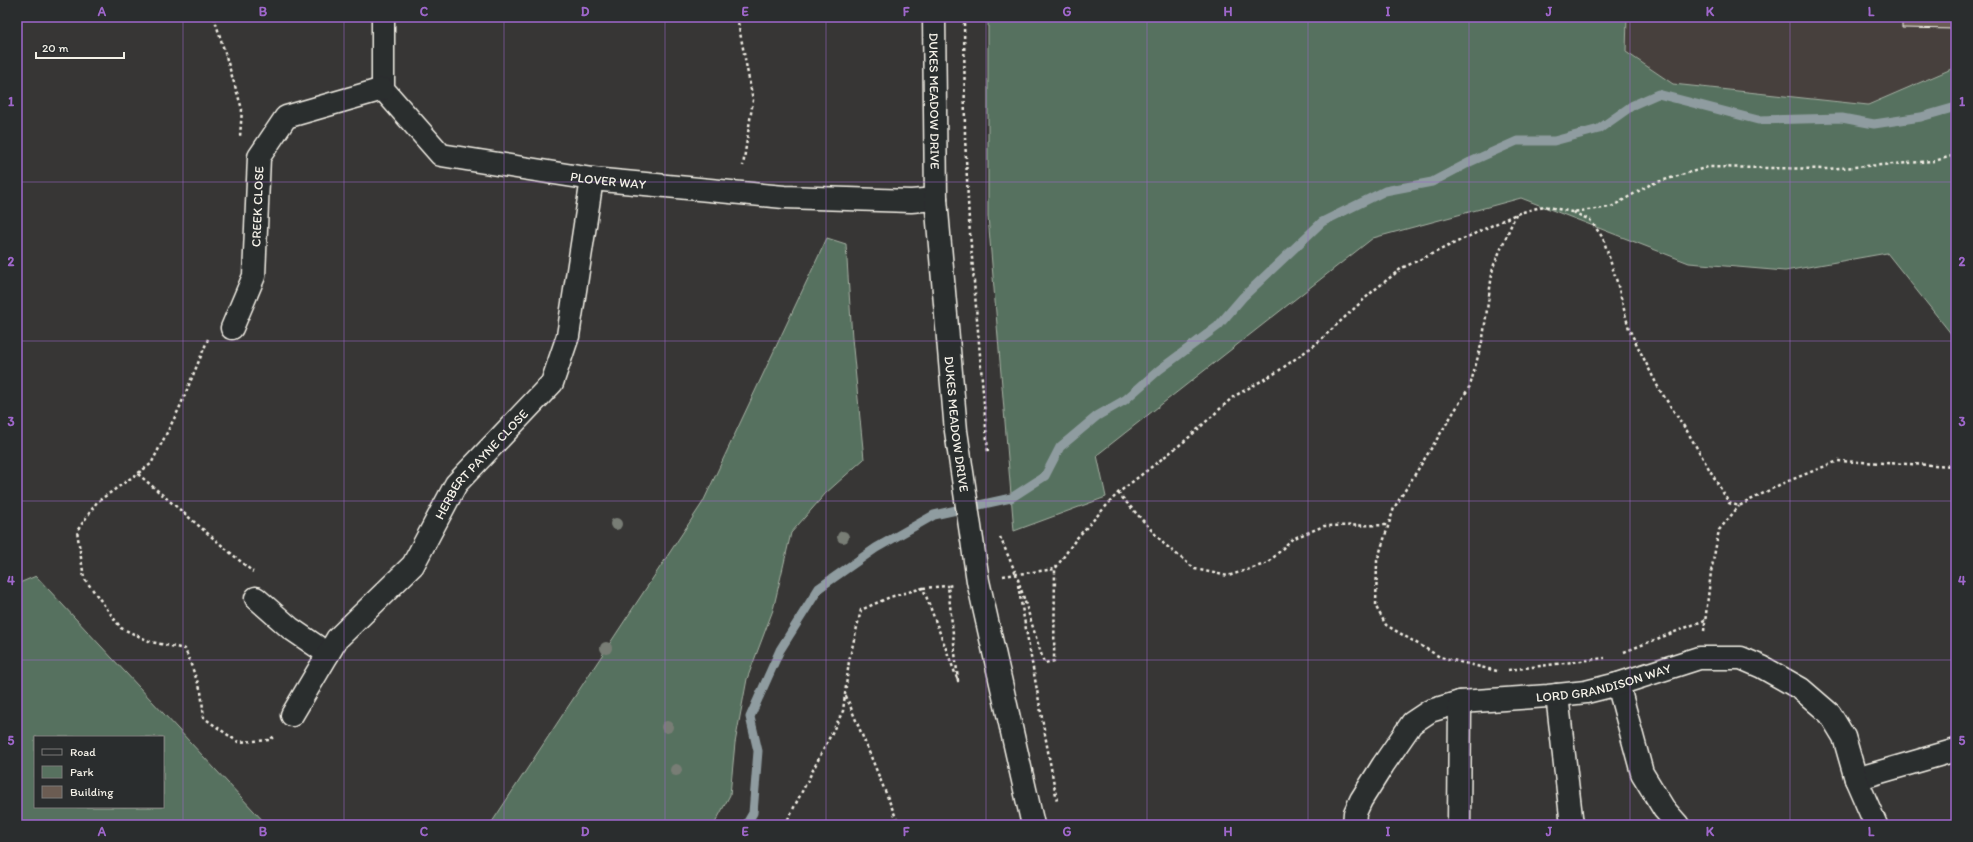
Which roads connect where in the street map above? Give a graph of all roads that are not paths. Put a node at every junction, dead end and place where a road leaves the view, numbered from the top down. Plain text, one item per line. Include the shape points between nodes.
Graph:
1 (383, 17) edge
2 (934, 17) edge
3 (383, 89) junction
4 (592, 179) junction
5 (936, 199) junction
6 (232, 328) dead end
7 (256, 598) road end
8 (328, 654) junction
9 (1618, 684) junction
10 (1557, 695) junction
11 (1460, 702) junction
12 (292, 715) road end
13 (1956, 750) edge
14 (1856, 779) junction
15 (1033, 825) edge
16 (1354, 825) edge
17 (1459, 825) edge
18 (1572, 825) edge
19 (1678, 825) edge
20 (1876, 825) edge

1 - 3 street
2 - 5 street, DUKES MEADOW DRIVE
3 - 4 street, PLOVER WAY via 441,155
3 - 6 street, CREEK CLOSE via 286,116 259,157 254,276
4 - 5 street, PLOVER WAY via 784,197 912,201
4 - 8 street, HERBERT PAYNE CLOSE via 568,336 552,383 456,484 413,565 337,639
5 - 15 street, DUKES MEADOW DRIVE via 956,431 978,578
7 - 8 street via 290,628
8 - 12 street, HERBERT PAYNE CLOSE
9 - 10 street, LORD GRANDISON WAY via 1586,692
9 - 14 street, LORD GRANDISON WAY via 1699,658 1740,658 1801,689 1830,714 1844,737
9 - 19 street via 1642,773 1664,809
10 - 11 street, LORD GRANDISON WAY
10 - 18 street
11 - 16 street, LORD GRANDISON WAY via 1430,711 1412,723 1361,800 1355,813
11 - 17 street
13 - 14 street
14 - 20 street, LORD GRANDISON WAY

